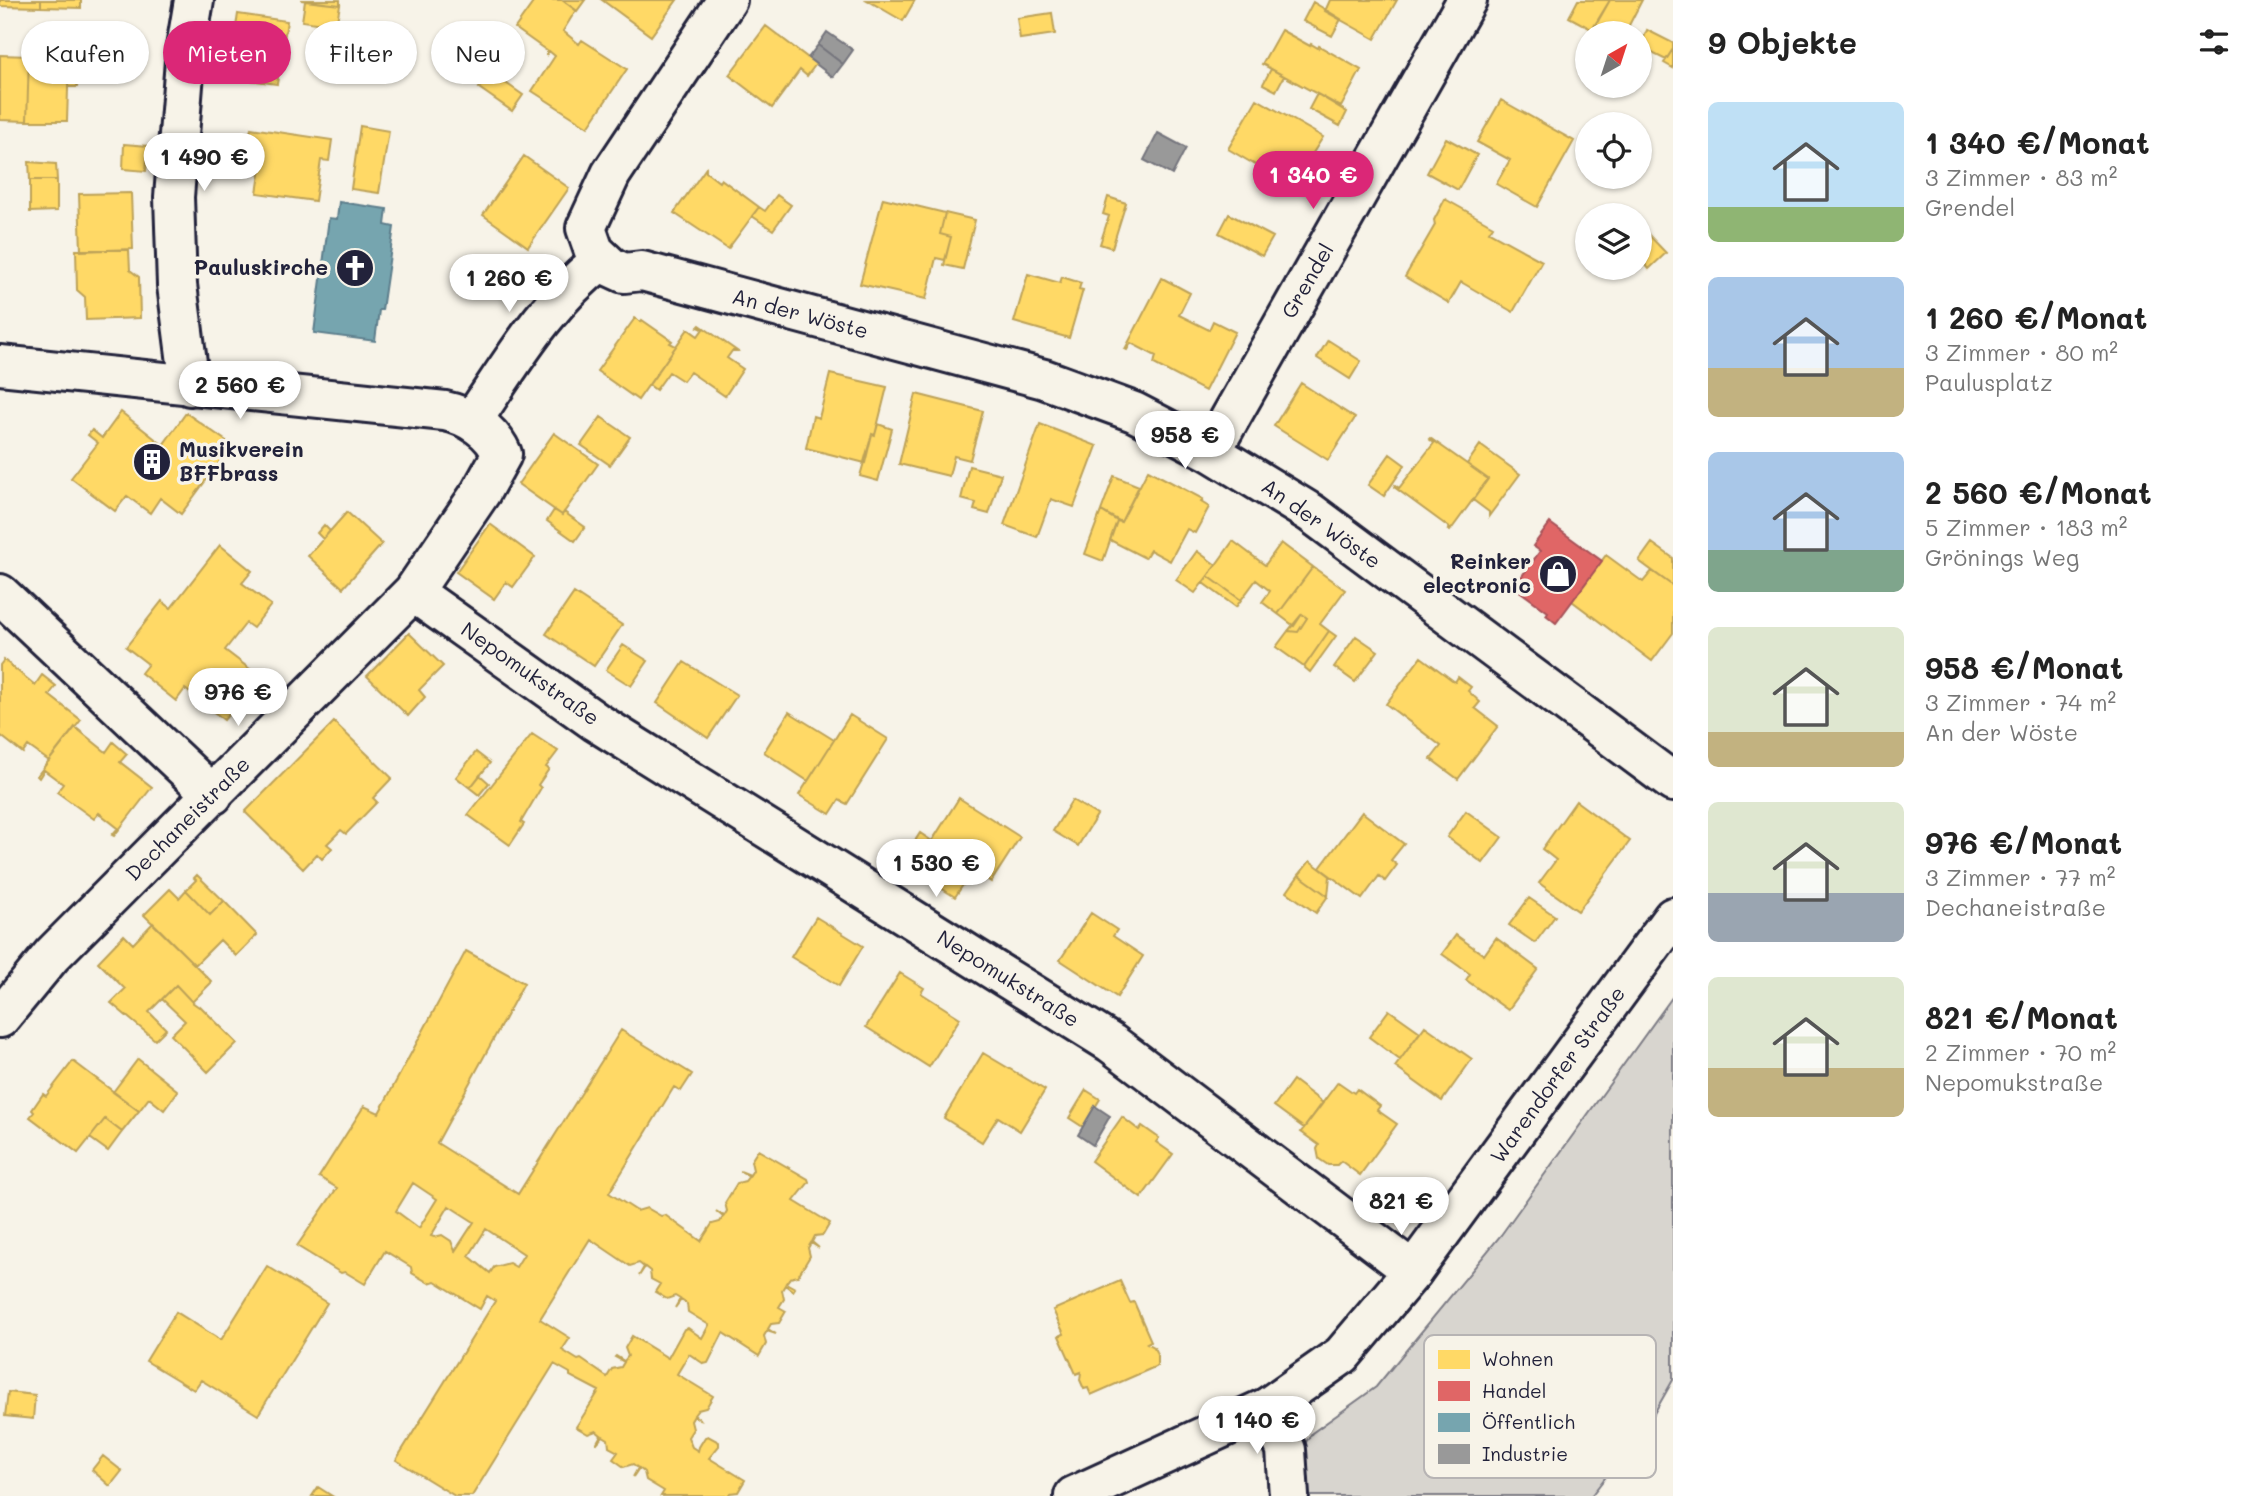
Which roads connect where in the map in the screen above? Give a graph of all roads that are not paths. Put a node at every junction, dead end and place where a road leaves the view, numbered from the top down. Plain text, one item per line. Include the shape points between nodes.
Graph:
1 (194, 0) edge
2 (727, 0) edge
3 (1467, 0) edge
4 (602, 260) junction
5 (0, 365) edge
6 (190, 386) junction
7 (472, 421) junction
8 (1211, 452) junction
9 (413, 592) junction
10 (0, 594) edge
11 (1673, 782) edge
12 (213, 795) junction
13 (1673, 917) edge
14 (0, 1018) edge
15 (1413, 1271) junction
16 (1268, 1406) junction
17 (1074, 1496) edge
18 (1289, 1496) edge

1 - 6 street via 174,197 177,285
2 - 4 street via 611,174 586,228 589,242
3 - 8 street, Grendel
4 - 7 street via 577,281 530,336
4 - 8 street, An der Wöste via 624,273 642,271 1044,379 1134,412
5 - 6 street
6 - 7 street via 445,411
7 - 9 street, Dechaneistraße via 490,435 502,454
8 - 11 street, An der Wöste via 1311,513
9 - 12 street, Dechaneistraße
9 - 15 street, Nepomukstraße via 596,722 1111,1043
10 - 12 street
12 - 14 street, Dechaneistraße via 52,955
13 - 15 street, Warendorfer Straße
15 - 16 street, Warendorfer Straße via 1342,1356
16 - 17 street, Warendorfer Straße
16 - 18 street via 1286,1450

